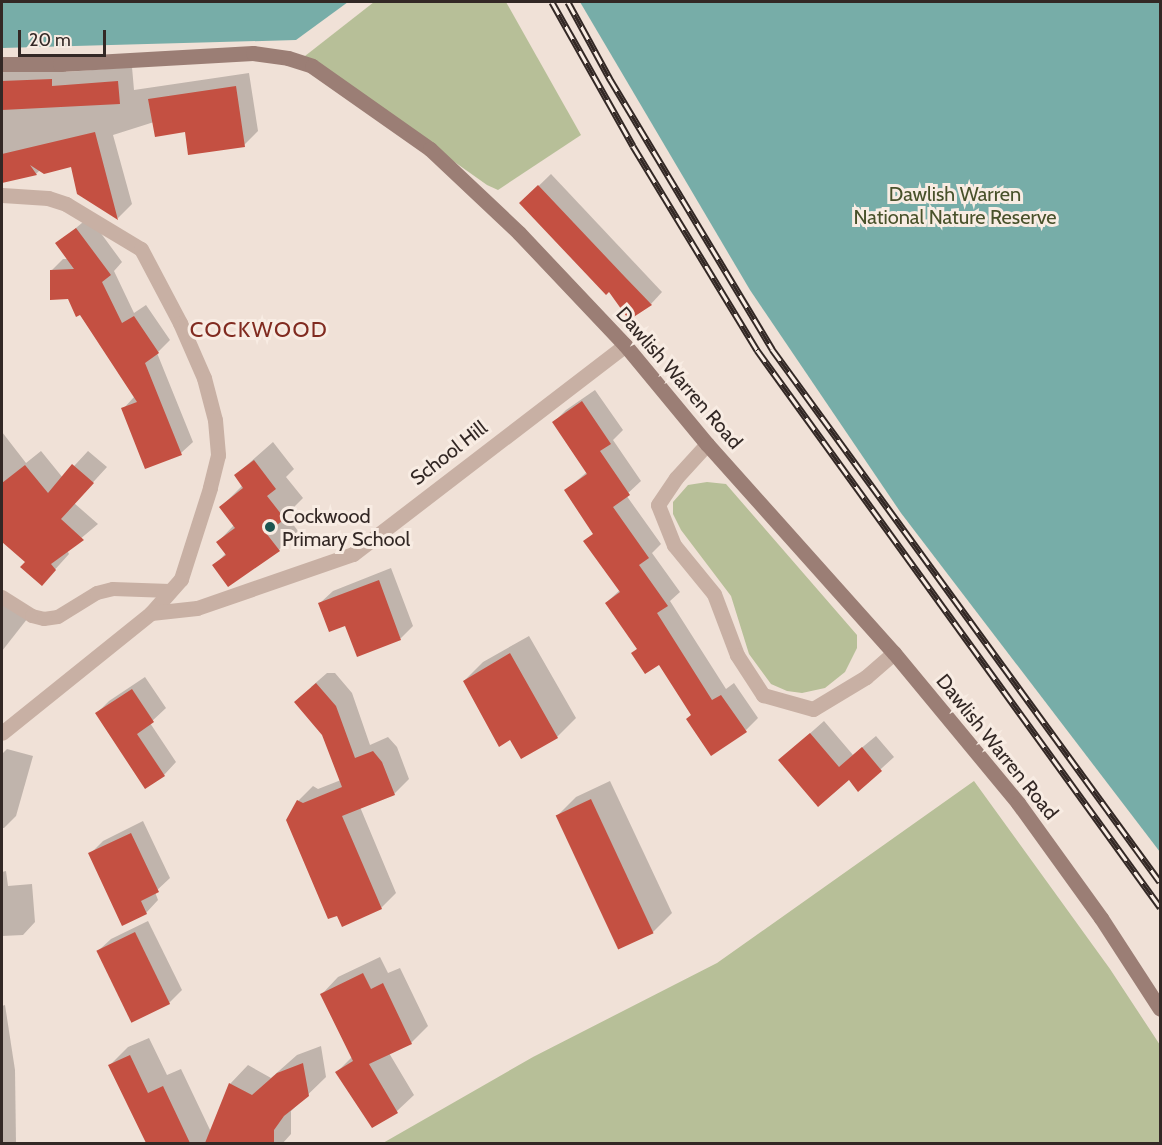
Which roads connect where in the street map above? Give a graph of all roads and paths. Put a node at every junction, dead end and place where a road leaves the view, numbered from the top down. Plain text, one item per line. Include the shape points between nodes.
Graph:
1 (2, 64) edge
2 (2, 195) edge
3 (625, 345) junction
4 (707, 444) junction
5 (170, 591) junction
6 (2, 597) edge
7 (151, 613) junction
8 (894, 653) junction
9 (2, 733) edge
10 (1161, 1009) edge

1 - 3 street, Dawlish Warren Road via 253,53 312,66 430,149 519,233
2 - 5 street via 48,198 66,204 141,249 204,378 215,420 218,455 181,579
3 - 4 street, Dawlish Warren Road
3 - 7 street, School Hill via 353,554 197,608
4 - 8 street, Dawlish Warren Road
4 - 8 street via 658,505 674,545 714,594 737,655 763,695 813,710 866,677
5 - 6 lane via 113,589 97,593 58,617 44,619
5 - 7 street
7 - 9 street
8 - 10 street, Dawlish Warren Road via 1018,803

